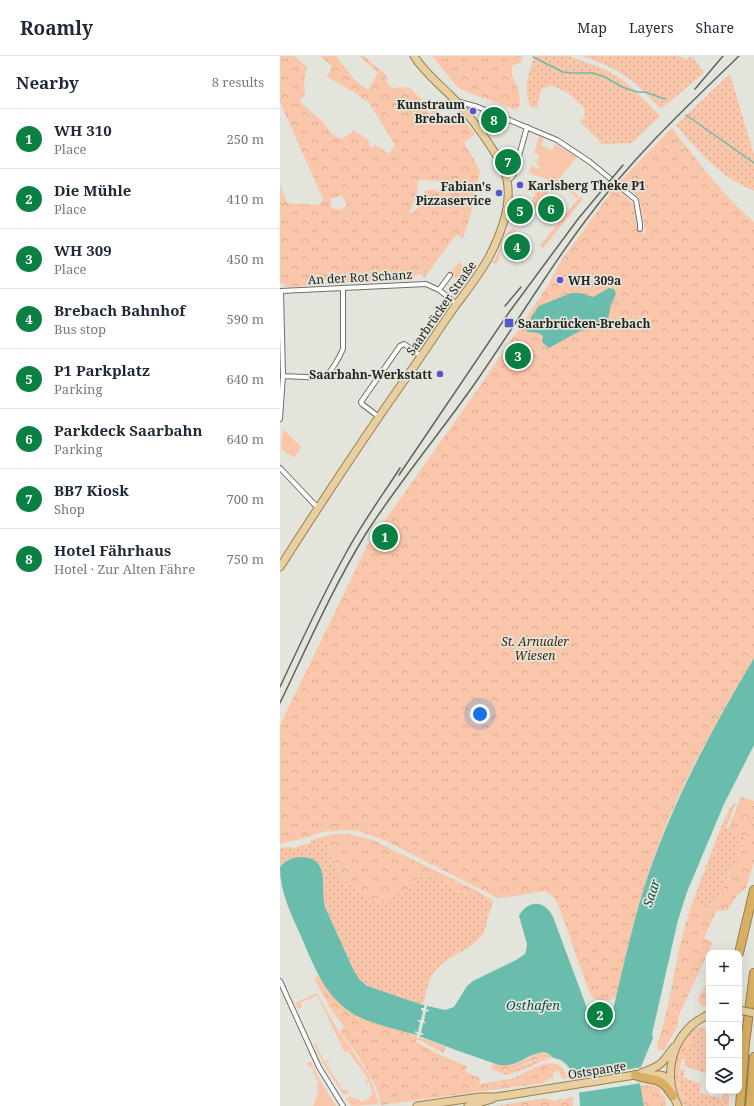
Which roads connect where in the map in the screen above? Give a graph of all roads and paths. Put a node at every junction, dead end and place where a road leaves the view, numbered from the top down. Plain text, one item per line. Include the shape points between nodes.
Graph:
1 (414, 56) edge
2 (456, 101) junction
3 (527, 127) junction
4 (506, 180) junction
5 (640, 229) dead end
6 (450, 275) dead end
7 (343, 288) junction
8 (439, 290) junction
9 (457, 304) junction
10 (422, 356) junction
11 (283, 376) junction
12 (379, 417) junction
13 (280, 419) edge
14 (280, 468) edge
15 (318, 508) junction
16 (280, 567) edge
17 (754, 890) edge
18 (740, 950) edge
19 (754, 973) edge
20 (280, 981) edge
21 (742, 1011) edge
22 (754, 1013) edge
23 (706, 1016) edge
24 (678, 1042) junction
25 (754, 1057) edge
26 (635, 1075) joint
27 (654, 1075) junction
28 (671, 1081) junction
29 (673, 1096) junction
30 (496, 1097) junction
31 (343, 1106) edge
32 (417, 1106) edge
33 (468, 1106) edge
34 (678, 1106) edge
35 (740, 1106) edge
36 (750, 1106) edge

1 - 2 main road, Saarbrücker Straße via 428,75
2 - 3 street
2 - 4 main road, Saarbrücker Straße via 495,154
3 - 4 street via 514,174
3 - 5 street via 573,150 633,196 637,204
4 - 9 main road, Saarbrücker Straße via 506,210 497,239 483,267
6 - 8 street
7 - 8 street, An der Rot Schanz via 421,284
7 - 11 street via 343,349 329,373 323,376
7 - 11 street, An der Rot Schanz via 281,291
8 - 9 street, An der Rot Schanz
9 - 10 main road, Saarbrücker Straße
10 - 12 main road, Saarbrücker Straße
10 - 12 street via 402,344 391,358 361,402
11 - 13 street
12 - 15 main road, Saarbrücker Straße
14 - 15 street
15 - 16 main road, Saarbrücker Straße
17 - 18 highway
19 - 35 highway
20 - 31 street via 319,1067
21 - 22 main road, bridge
23 - 24 main road via 689,1027
24 - 27 main road
24 - 28 main road via 672,1061
25 - 36 highway
26 - 27 highway via 644,1078
26 - 30 main road, Ostspange
27 - 28 main road via 664,1076
27 - 29 highway via 664,1083
28 - 29 main road
29 - 34 main road
30 - 32 main road
30 - 33 main road

